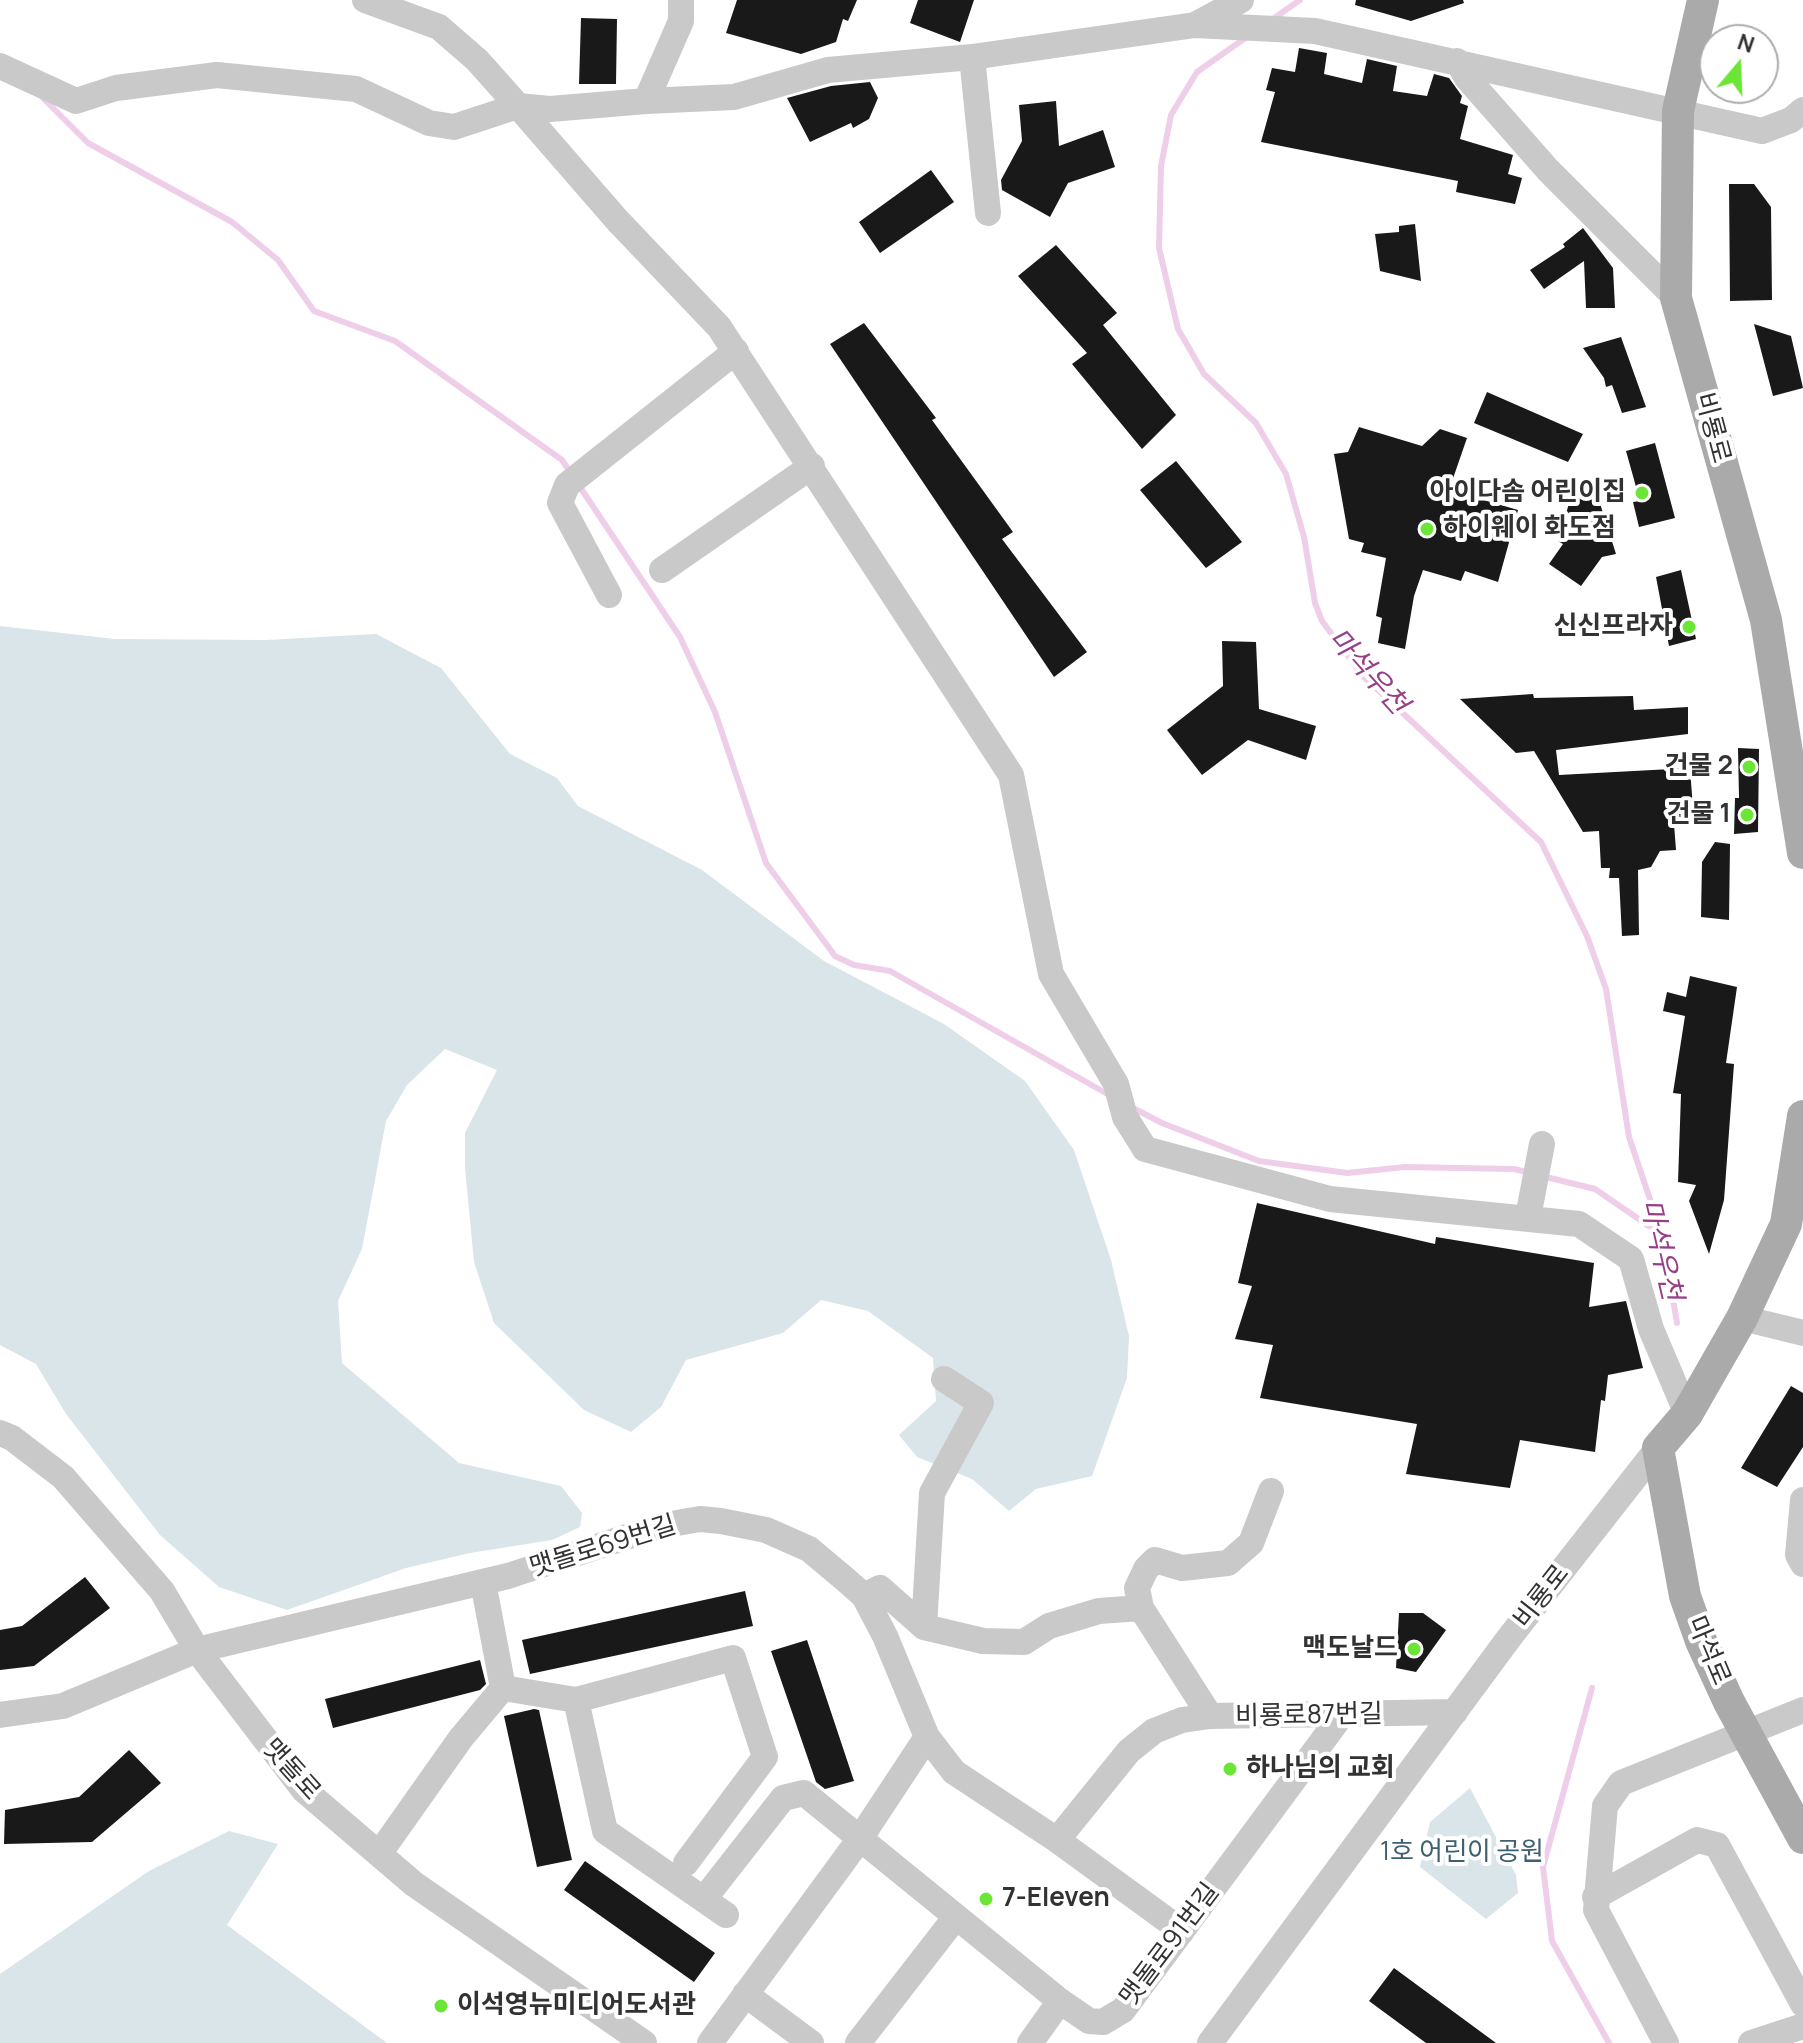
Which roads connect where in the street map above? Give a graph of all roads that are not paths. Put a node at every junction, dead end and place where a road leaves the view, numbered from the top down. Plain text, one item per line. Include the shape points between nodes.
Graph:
1 (365, 0) edge
2 (681, 0) edge
3 (1241, 0) edge
4 (1703, 0) edge
5 (1195, 25) junction
6 (972, 57) junction
7 (1457, 61) junction
8 (0, 66) edge
9 (646, 101) junction
10 (518, 106) junction
11 (1803, 110) edge
12 (1678, 111) junction
13 (988, 213) dead end
14 (1676, 298) junction
15 (736, 351) junction
16 (812, 466) junction
17 (662, 570) dead end
18 (609, 595) dead end
19 (1797, 764) edge
20 (1803, 853) edge
21 (1803, 1116) edge
22 (1540, 1152) dead end
23 (1528, 1217) junction
24 (1742, 1318) junction
25 (1803, 1333) edge
26 (944, 1379) dead end
27 (1687, 1414) junction
28 (0, 1433) edge
29 (1658, 1448) junction
30 (1271, 1491) dead end
31 (1803, 1500) edge
32 (1803, 1564) edge
33 (483, 1582) junction
34 (864, 1596) junction
35 (1141, 1608) junction
36 (924, 1627) junction
37 (197, 1650) junction
38 (503, 1688) junction
39 (576, 1700) junction
40 (1803, 1710) edge
41 (1455, 1712) junction
42 (0, 1715) edge
43 (1210, 1716) junction
44 (1341, 1716) junction
45 (1745, 1732) junction
46 (927, 1737) junction
47 (1803, 1838) edge
48 (859, 1840) junction
49 (1057, 1840) junction
50 (379, 1854) junction
51 (686, 1863) dead end
52 (1595, 1897) junction
53 (704, 1899) junction
54 (726, 1915) dead end
55 (955, 1918) junction
56 (1182, 1931) junction
57 (745, 1994) junction
58 (1060, 2001) junction
59 (1803, 2004) edge
60 (1803, 2026) edge
61 (644, 2043) edge
62 (710, 2043) edge
63 (811, 2043) edge
64 (858, 2043) edge
65 (1030, 2043) edge
66 (1210, 2043) edge
67 (1666, 2043) edge
68 (1751, 2043) edge

1 - 10 street via 439,27
2 - 9 street via 681,21
3 - 5 street
4 - 12 main road, 비룡로
5 - 6 street
5 - 7 street via 1315,31
6 - 9 street via 828,70 734,97
6 - 13 street
7 - 12 street
7 - 14 street via 1548,170
8 - 10 street via 76,101 116,88 217,75 356,89 429,123 454,127
9 - 10 street via 550,109
10 - 15 street
11 - 12 street via 1762,131
12 - 14 main road, 비룡로
14 - 19 main road, 비룡로 via 1766,620
15 - 16 street
15 - 18 street via 567,485 560,503
16 - 17 street
16 - 23 street via 1011,775 1051,974 1116,1084 1125,1117 1145,1149 1330,1199
19 - 20 main road, 비룡로
21 - 24 main road, 비룡로 via 1786,1224
22 - 23 street
23 - 27 street via 1579,1224 1631,1259 1651,1329
24 - 25 street
24 - 27 main road, 비룡로
26 - 36 street via 981,1403 932,1493
27 - 29 main road, 비룡로
28 - 37 street, 맷돌로 via 63,1477 162,1591
29 - 41 street, 비룡로
29 - 45 main road, 마석로 via 1685,1596
30 - 35 street via 1251,1543 1228,1563 1182,1568 1155,1560 1137,1588
31 - 32 street via 1798,1555
33 - 34 street, 맷돌로69번길 via 660,1526 700,1519 766,1530 809,1549
33 - 37 street, 맷돌로69번길
33 - 38 street
34 - 36 street via 880,1588
34 - 46 street, 맷돌로69번길
35 - 36 street via 1099,1611 1049,1626 1024,1642 983,1641
35 - 43 street, 비룡로87번길
37 - 42 street, 맷돌로69번길 via 63,1706
37 - 50 street, 맷돌로 via 304,1790
38 - 39 street
38 - 50 street
39 - 51 street via 733,1658 765,1757
39 - 53 street via 605,1831
40 - 45 street
41 - 44 street, 비룡로87번길
41 - 66 street, 비룡로
43 - 44 street, 비룡로87번길
43 - 49 street via 1154,1731
44 - 56 street, 맷돌로91번길
45 - 47 main road, 마석로
45 - 52 street via 1621,1783 1612,1792 1605,1806
46 - 48 street
46 - 49 street, 맷돌로69번길 via 954,1772
48 - 53 street, 맷돌로91번길 via 804,1793 783,1798
48 - 55 street, 맷돌로91번길
48 - 57 street
49 - 56 street, 맷돌로69번길
50 - 61 street, 맷돌로 via 414,1884
52 - 59 street via 1697,1840 1717,1845
52 - 67 street via 1596,1910
53 - 54 street
55 - 58 street, 맷돌로91번길
55 - 64 street
56 - 58 street, 맷돌로91번길 via 1123,2010 1103,2022 1089,2021
57 - 62 street
57 - 63 street
58 - 65 street
60 - 68 street

